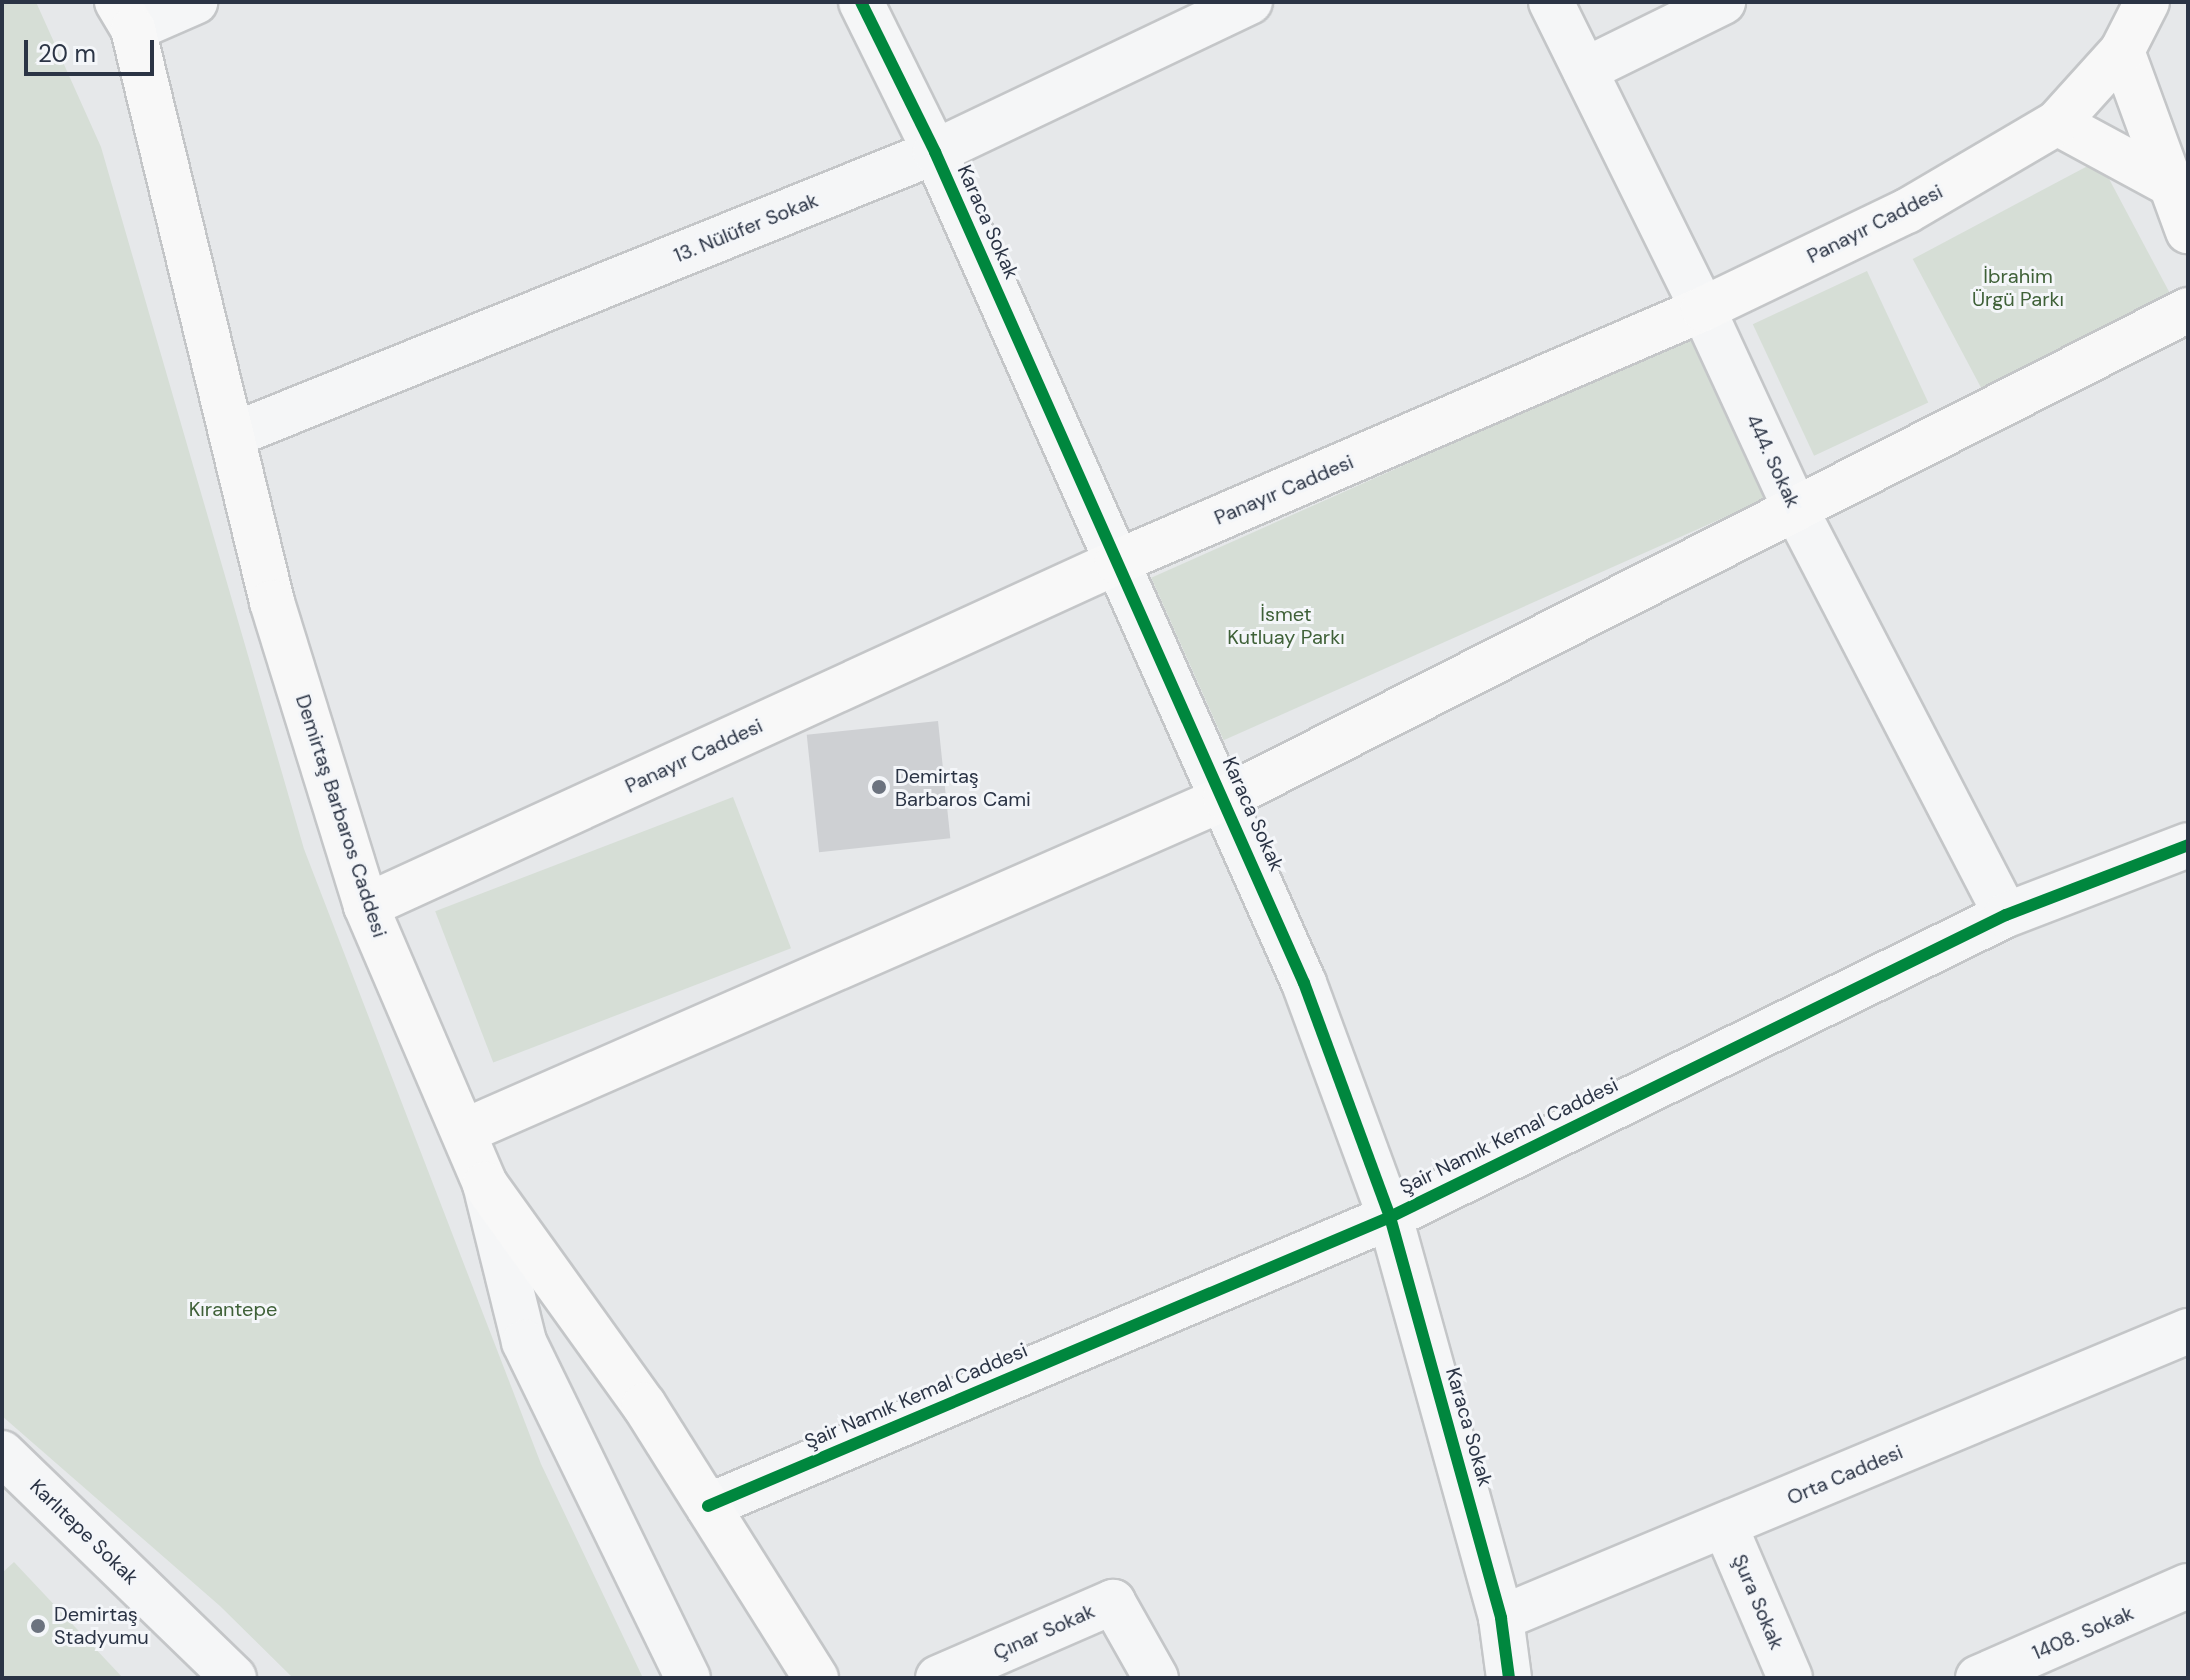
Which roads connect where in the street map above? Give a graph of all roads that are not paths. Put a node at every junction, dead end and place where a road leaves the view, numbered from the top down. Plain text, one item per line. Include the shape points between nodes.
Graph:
1 (195, 2) edge
2 (861, 2) edge
3 (1250, 2) edge
4 (1551, 2) edge
5 (1723, 2) edge
6 (2147, 2) edge
7 (125, 16) edge
8 (2122, 51) junction
9 (1585, 70) junction
10 (2057, 123) junction
11 (935, 152) junction
12 (2170, 184) junction
13 (2188, 231) edge
14 (1703, 309) junction
15 (2188, 310) edge
16 (233, 435) junction
17 (1795, 508) junction
18 (1117, 562) junction
19 (1225, 798) junction
20 (2188, 845) edge
21 (366, 906) junction
22 (2006, 915) junction
23 (465, 1131) junction
24 (485, 1184) junction
25 (1390, 1217) junction
26 (2188, 1331) edge
27 (2, 1453) edge
28 (708, 1506) junction
29 (1725, 1526) junction
30 (2188, 1586) edge
31 (1501, 1618) junction
32 (234, 1678) edge
33 (688, 1678) edge
34 (816, 1678) edge
35 (938, 1678) edge
36 (1156, 1678) edge
37 (1509, 1678) edge
38 (1790, 1678) edge
39 (1978, 1678) edge

1 - 7 street
2 - 11 street, Karaca Sokak
3 - 11 street, 13. Nülüfer Sokak
4 - 9 street, 444. Sokak
5 - 9 street
6 - 8 main road, Panayır Caddesi
7 - 16 main road, Demirtaş Barbaros Caddesi
8 - 10 main road, Panayır Caddesi
8 - 12 main road
9 - 14 street, 444. Sokak
10 - 12 main road
10 - 14 main road, Panayır Caddesi via 1907,211
11 - 16 street, 13. Nülüfer Sokak
11 - 18 street, Karaca Sokak
12 - 13 main road
14 - 17 street, 444. Sokak
14 - 18 main road, Panayır Caddesi
15 - 17 main road
16 - 21 main road, Demirtaş Barbaros Caddesi via 272,602
17 - 19 main road
17 - 22 street, 444. Sokak
18 - 19 street, Karaca Sokak
18 - 21 main road, Panayır Caddesi
19 - 23 main road
19 - 25 street, Karaca Sokak via 1304,983
20 - 22 street, Şair Namık Kemal Caddesi
21 - 23 main road, Demirtaş Barbaros Caddesi
22 - 25 street, Şair Namık Kemal Caddesi
23 - 24 main road, Demirtaş Barbaros Caddesi
24 - 28 main road, Demirtaş Barbaros Caddesi via 644,1405
24 - 33 street via 524,1342
25 - 28 street, Şair Namık Kemal Caddesi
25 - 31 street, Karaca Sokak
26 - 29 street, Orta Caddesi
27 - 32 street, Karlıtepe Sokak
28 - 34 main road, Demirtaş Barbaros Caddesi
29 - 31 street, Orta Caddesi
29 - 38 street, Şura Sokak
30 - 39 street, 1408. Sokak
31 - 37 street, Karaca Sokak
35 - 36 street, Çınar Sokak via 1113,1602

